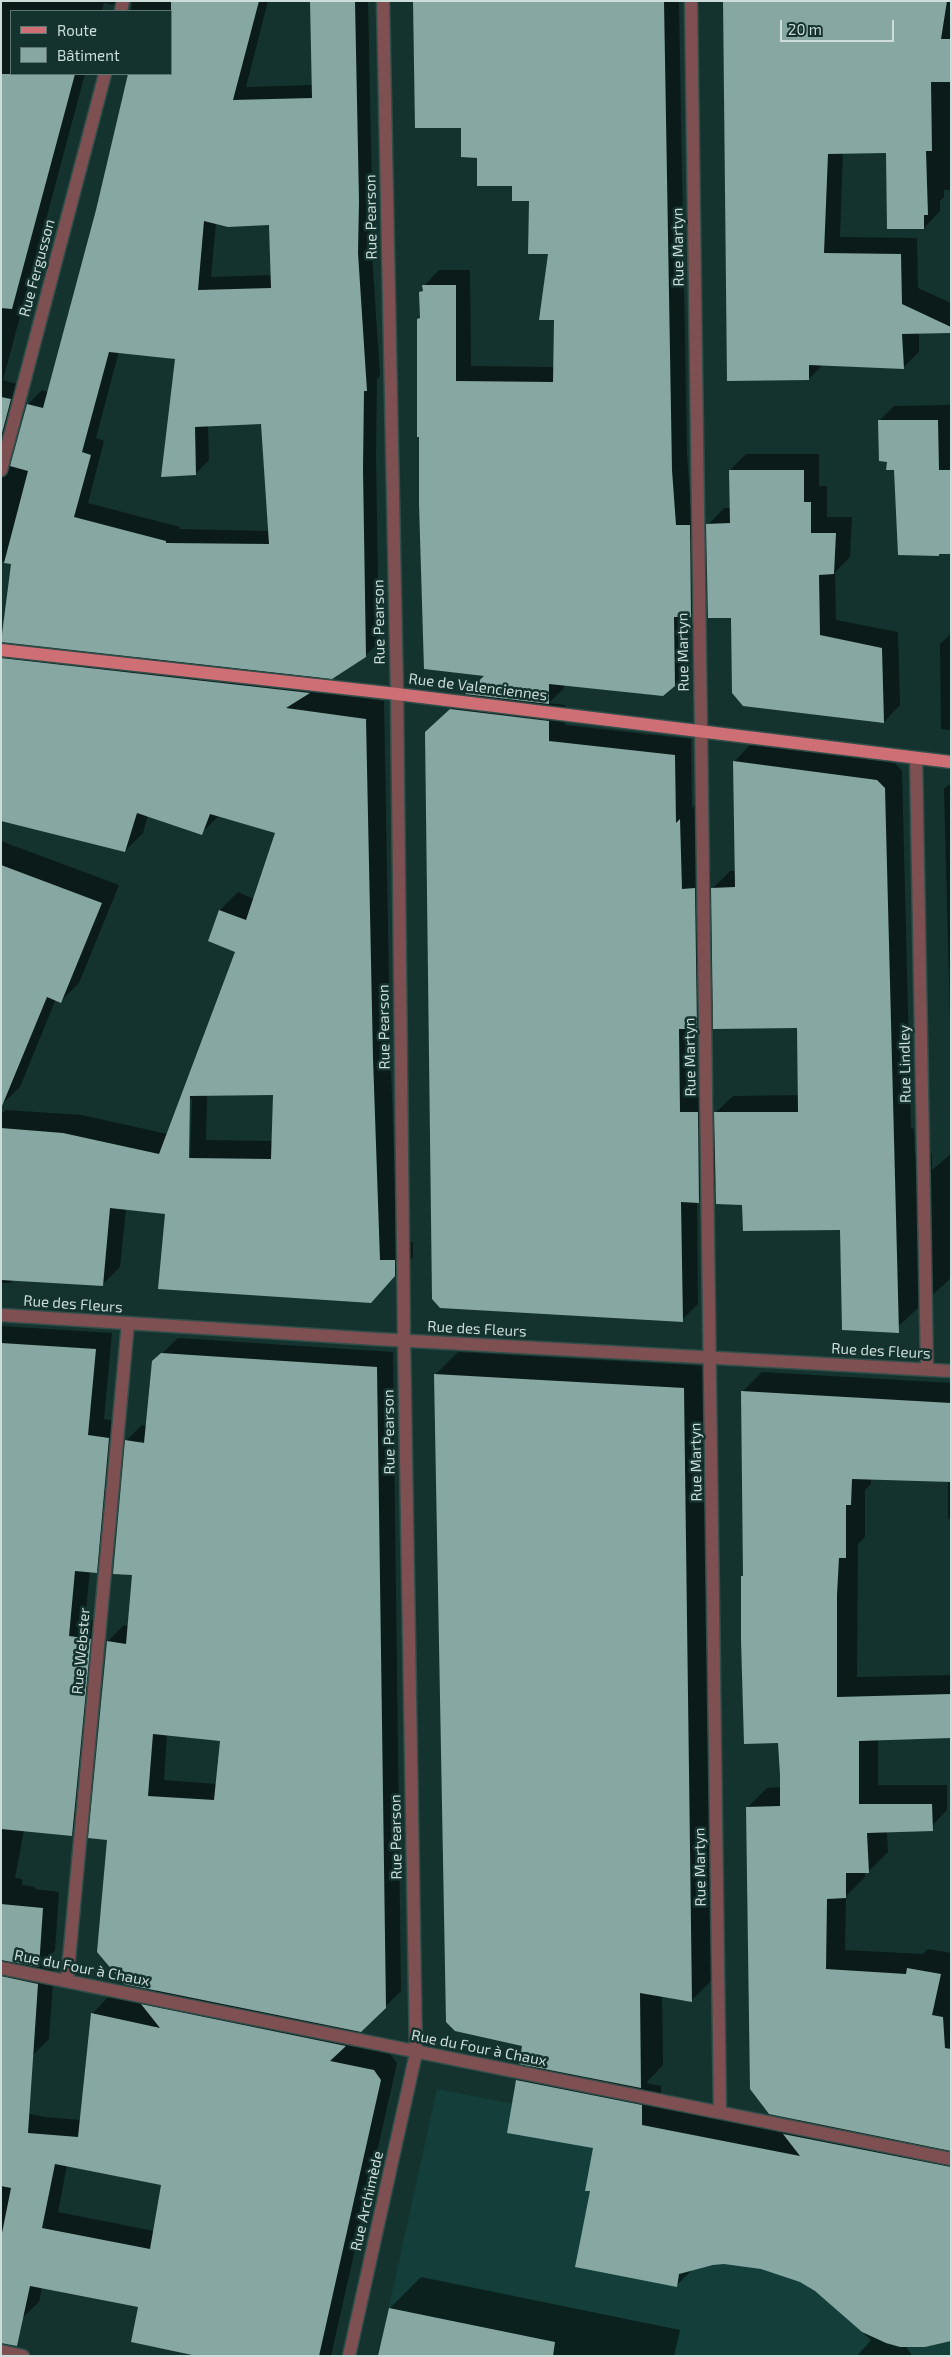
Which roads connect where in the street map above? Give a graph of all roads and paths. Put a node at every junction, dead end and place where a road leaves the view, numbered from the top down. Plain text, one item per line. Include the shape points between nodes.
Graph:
1 (383, 1) edge
2 (691, 1) edge
3 (104, 75) edge
4 (1, 470) edge
5 (1, 650) edge
6 (397, 694) junction
7 (701, 730) junction
8 (916, 758) junction
9 (951, 762) edge
10 (1, 1315) edge
11 (128, 1323) junction
12 (404, 1341) junction
13 (711, 1358) junction
14 (927, 1370) junction
15 (951, 1371) edge
16 (1, 1968) edge
17 (67, 1981) junction
18 (416, 2053) junction
19 (720, 2112) junction
20 (951, 2159) edge
21 (1, 2351) edge
22 (23, 2356) edge
23 (349, 2356) edge

1 - 6 street, Rue Pearson
2 - 7 street, Rue Martyn
3 - 4 street, Rue Fergusson
5 - 6 main road, Rue de Valenciennes
6 - 7 main road, Rue de Valenciennes
6 - 12 street, Rue Pearson
7 - 8 main road, Rue de Valenciennes
7 - 13 street, Rue Martyn
8 - 9 main road, Rue de Valenciennes
8 - 14 street, Rue Lindley
10 - 11 street, Rue des Fleurs
11 - 12 street, Rue des Fleurs
11 - 17 street, Rue Webster
12 - 13 street, Rue des Fleurs
12 - 18 street, Rue Pearson
13 - 14 street, Rue des Fleurs
13 - 19 street, Rue Martyn
14 - 15 street, Rue des Fleurs
16 - 17 street, Rue du Four à Chaux
17 - 18 street, Rue du Four à Chaux
18 - 19 street, Rue du Four à Chaux
18 - 23 street, Rue Archimède
19 - 20 street, Rue du Four à Chaux
21 - 22 street

